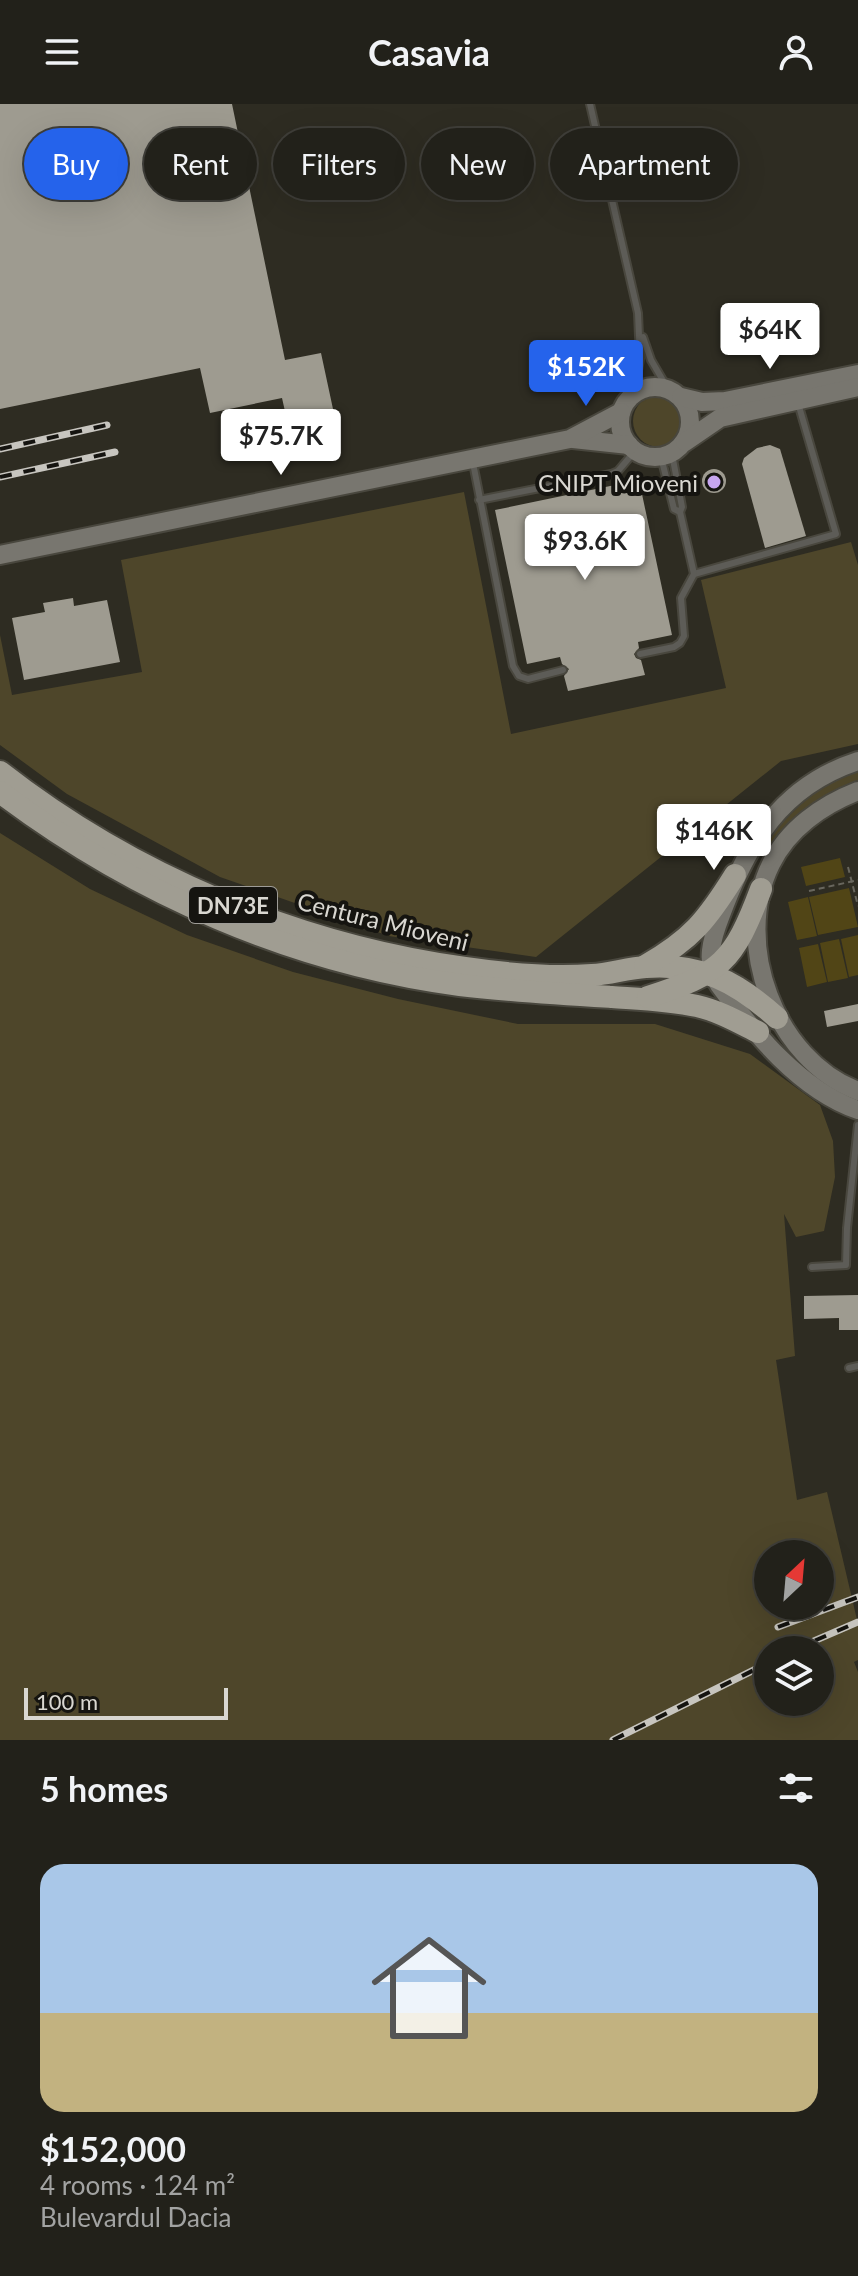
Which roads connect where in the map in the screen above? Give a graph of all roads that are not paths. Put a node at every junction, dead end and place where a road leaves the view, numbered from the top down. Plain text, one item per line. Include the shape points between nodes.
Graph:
1 (590, 104) edge
2 (640, 326) junction
3 (858, 374) edge
4 (858, 387) edge
5 (675, 393) junction
6 (634, 394) junction
7 (797, 400) junction
8 (621, 412) junction
9 (570, 439) junction
10 (632, 448) junction
11 (673, 451) junction
12 (472, 459) junction
13 (479, 500) junction
14 (680, 512) junction
15 (0, 555) edge
16 (694, 574) junction
17 (640, 654) dead end
18 (563, 670) dead end
19 (858, 761) edge
20 (0, 772) edge
21 (858, 791) edge
22 (0, 792) edge
23 (735, 875) junction
24 (761, 889) junction
25 (644, 967) junction
26 (710, 973) junction
27 (492, 980) junction
28 (643, 999) junction
29 (777, 1018) junction
30 (758, 1032) junction
31 (858, 1091) edge
32 (858, 1110) edge
33 (858, 1125) edge
34 (812, 1267) dead end
35 (858, 1366) edge
36 (849, 1368) dead end

1 - 2 lane
2 - 5 lane via 651,360
2 - 6 lane
3 - 5 main road via 725,401 702,402
4 - 7 main road
5 - 6 main road via 656,386
5 - 11 main road via 691,419
6 - 8 main road
7 - 11 main road via 720,418
7 - 16 lane via 836,534
8 - 9 main road
8 - 10 main road via 622,435
9 - 10 main road
9 - 12 main road
10 - 11 main road via 643,455
10 - 13 lane via 611,474
11 - 14 lane
11 - 14 lane via 674,509
12 - 13 lane
12 - 15 main road
13 - 18 lane via 513,666 528,679
14 - 16 lane
16 - 17 lane via 681,598 680,643
19 - 23 main road via 811,783 775,815
20 - 27 highway, Centura Mioveni / DN73E via 119,851 228,904 355,945
21 - 24 main road via 792,833
22 - 27 highway, Centura Mioveni / DN73E via 117,870 252,932 338,961 403,975
23 - 25 highway, DN73E via 693,934
23 - 26 main road via 712,941
24 - 26 highway, DN73E via 742,934
24 - 29 main road via 756,932
25 - 26 highway, Centura Mioveni / DN73E
25 - 27 highway, Centura Mioveni / DN73E
26 - 28 highway, DN73E
26 - 29 highway, Centura Mioveni / DN73E
26 - 30 main road
27 - 28 highway, Centura Mioveni / DN73E
28 - 30 highway, Centura Mioveni / DN73E via 708,1010
29 - 31 main road via 821,1070
30 - 32 main road via 802,1080
33 - 34 lane via 846,1265
35 - 36 lane

